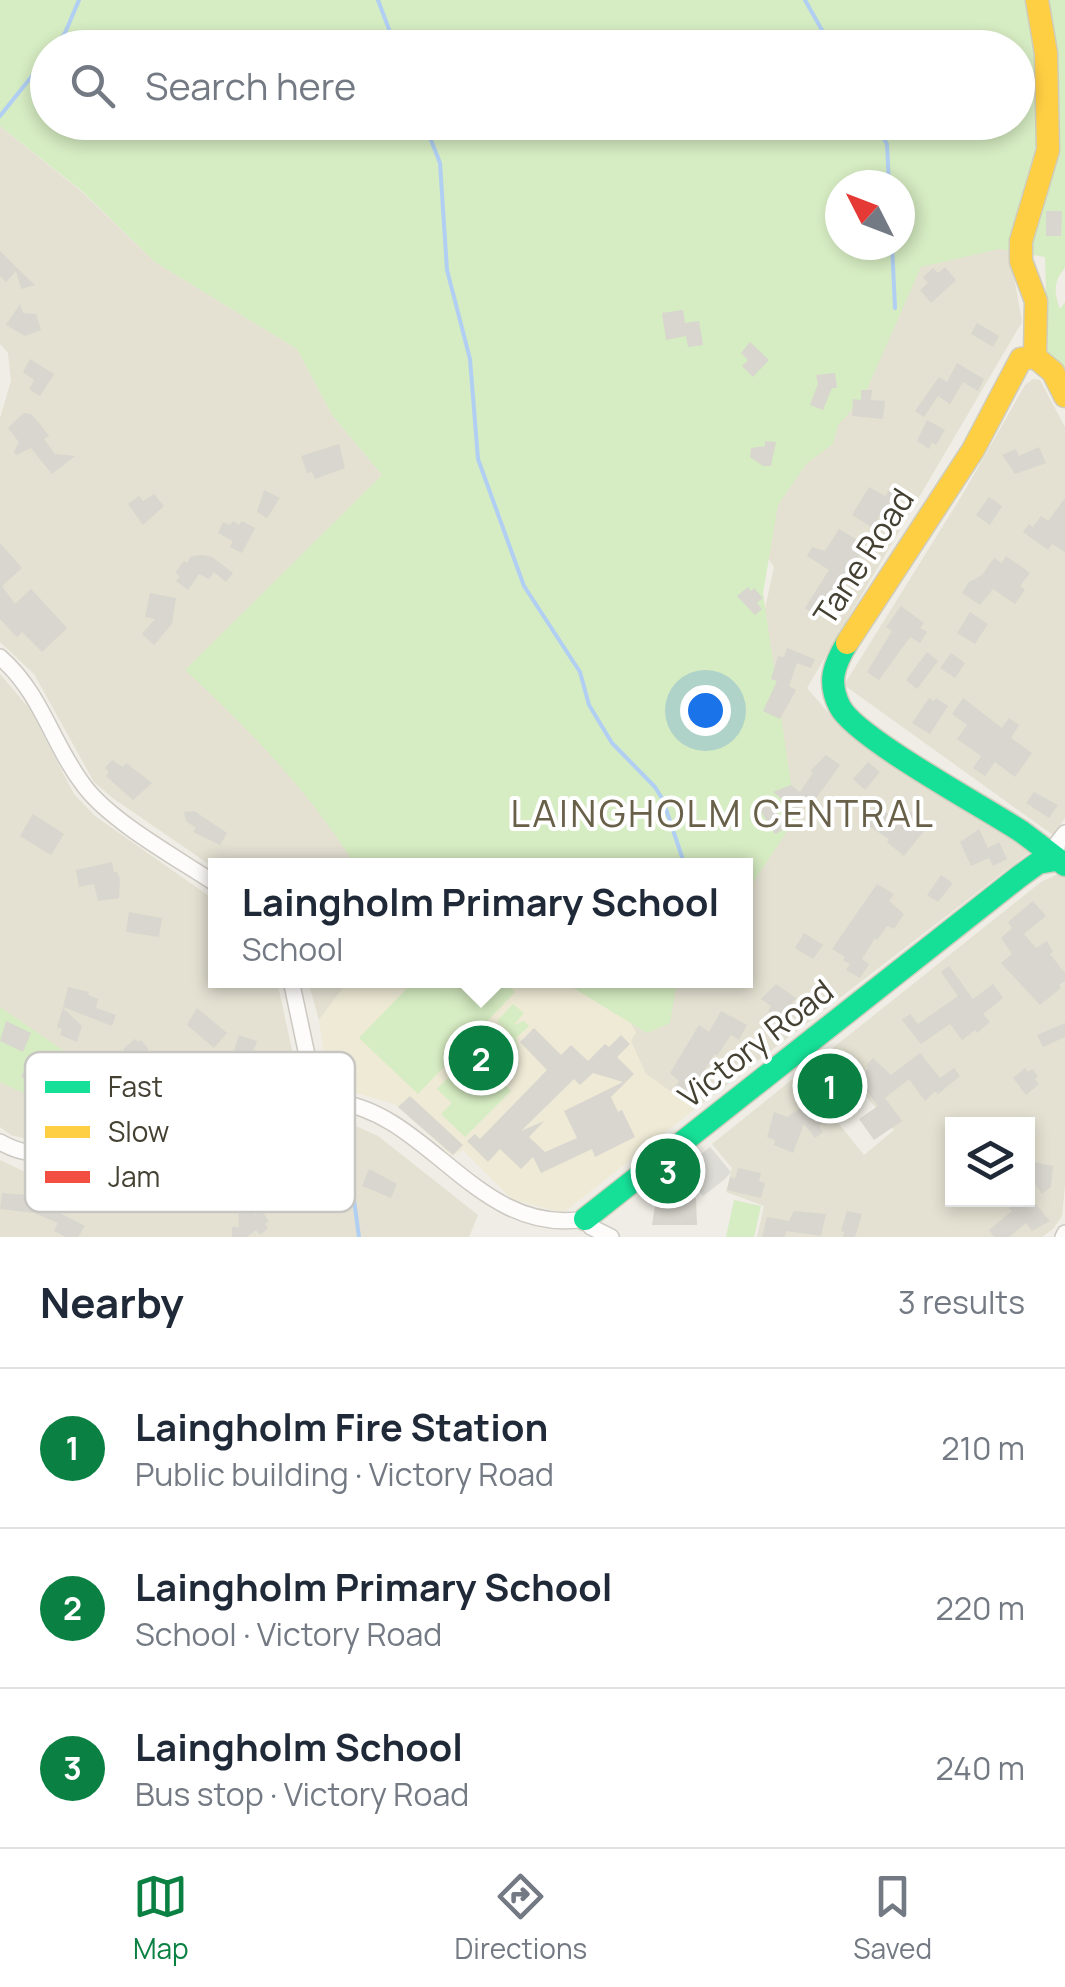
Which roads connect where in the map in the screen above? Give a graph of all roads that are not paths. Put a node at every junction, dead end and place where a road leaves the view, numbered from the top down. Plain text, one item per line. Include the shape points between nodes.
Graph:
1 (1037, 0) edge
2 (1034, 357) junction
3 (1065, 396) edge
4 (0, 657) edge
5 (1065, 832) edge
6 (1060, 862) edge
7 (208, 878) edge
8 (293, 988) edge
9 (306, 1052) edge
10 (355, 1106) edge
11 (0, 1142) edge
12 (25, 1153) edge
13 (585, 1218) junction
14 (611, 1237) edge

1 - 2 street via 1046,53 1048,150 1021,240 1021,261 1036,301
2 - 3 street via 1053,372
2 - 6 street, Tane Road via 1021,360 1012,373 972,450 844,648 832,685 841,710 866,734
4 - 7 street via 35,694 71,766 99,803
5 - 6 street via 1058,842
6 - 13 street, Victory Road via 1038,863
8 - 9 street
10 - 13 street, Victory Road via 510,1221 552,1228
11 - 12 street
13 - 14 street

